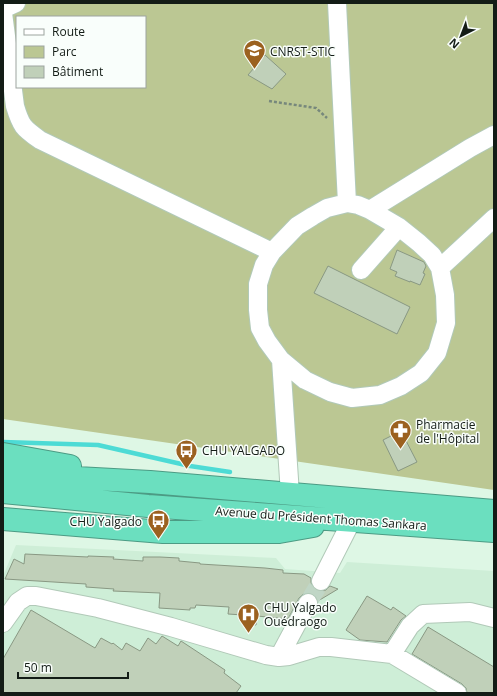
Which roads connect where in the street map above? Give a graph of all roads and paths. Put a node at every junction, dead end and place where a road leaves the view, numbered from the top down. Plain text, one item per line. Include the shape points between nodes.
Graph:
1 (16, 3) edge
2 (337, 3) edge
3 (269, 101) dead end
4 (343, 130) junction
5 (494, 135) edge
6 (347, 203) junction
7 (370, 210) junction
8 (494, 218) edge
9 (399, 227) junction
10 (272, 252) junction
11 (440, 268) junction
12 (361, 270) dead end
13 (281, 360) junction
14 (3, 454) edge
15 (3, 474) edge
16 (150, 482) junction
17 (3, 492) edge
18 (290, 494) junction
19 (3, 503) edge
20 (148, 506) junction
21 (494, 511) edge
22 (3, 519) edge
23 (352, 520) junction
24 (494, 531) edge
25 (321, 580) tunnel mouth
26 (308, 603) tunnel mouth
27 (494, 618) edge
28 (3, 623) edge
29 (392, 654) junction
30 (279, 657) junction
31 (457, 693) edge

1 - 10 lane via 5,8 3,13 15,106 19,121 26,130 40,140
2 - 4 lane
3 - 4 path via 316,108
4 - 6 lane
5 - 7 lane
6 - 7 lane
6 - 10 lane via 327,208 297,226
7 - 9 lane
8 - 11 lane
9 - 11 lane via 432,255
9 - 12 lane
10 - 13 lane via 264,265 258,284 258,310 260,328
11 - 13 lane via 445,295 446,323 437,353 421,373 401,386 380,395 352,398 330,392 305,380
13 - 18 lane
14 - 16 highway
15 - 16 highway
16 - 18 highway, Avenue du Président Thomas Sankara
17 - 20 highway
18 - 21 highway, Avenue du Président Thomas Sankara
19 - 20 highway
20 - 23 highway, Avenue du Président Thomas Sankara
22 - 23 highway via 163,532 279,532
23 - 24 highway, Avenue du Président Thomas Sankara
23 - 25 lane
26 - 30 lane
27 - 29 lane via 470,612 423,614 410,626
28 - 30 lane via 18,602 27,596 36,596 98,608
29 - 30 lane via 319,647
29 - 31 lane

